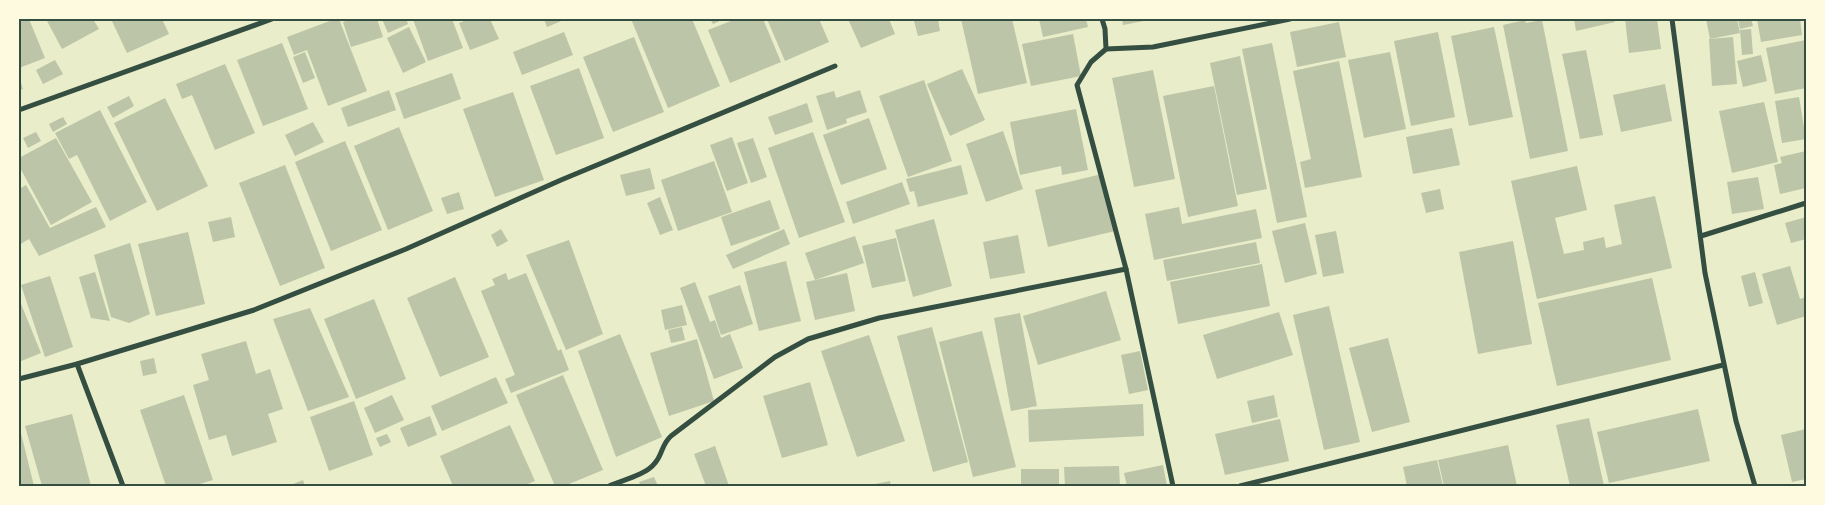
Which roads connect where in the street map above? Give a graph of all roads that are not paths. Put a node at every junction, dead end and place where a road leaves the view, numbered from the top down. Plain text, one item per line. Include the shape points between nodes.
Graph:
1 (272, 19) edge
2 (1102, 19) edge
3 (1290, 19) edge
4 (1672, 19) edge
5 (1106, 49) junction
6 (835, 66) dead end
7 (19, 110) edge
8 (1806, 203) edge
9 (1701, 236) junction
10 (1126, 269) junction
11 (77, 364) junction
12 (1723, 365) junction
13 (19, 378) edge
14 (123, 486) edge
15 (609, 486) edge
16 (1173, 486) edge
17 (1240, 486) edge
18 (1755, 486) edge

1 - 7 street
2 - 5 street
3 - 5 street via 1153,47
4 - 9 street
5 - 10 street via 1091,62 1077,85
6 - 11 street via 561,180 406,249 254,310
8 - 9 street
9 - 12 street
10 - 15 street via 880,318 808,339 775,357 671,436 662,446 656,462 646,470
10 - 16 street
11 - 13 street
11 - 14 street
12 - 17 street
12 - 18 street

